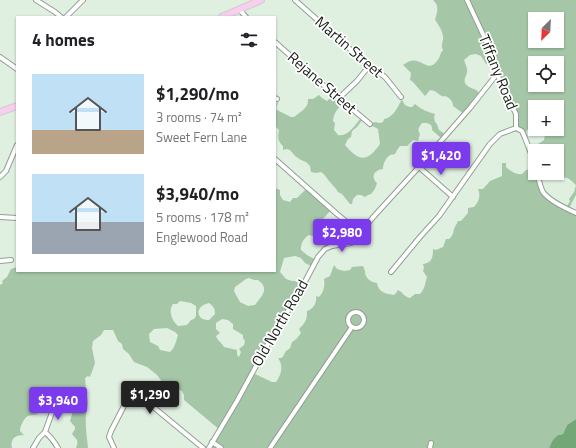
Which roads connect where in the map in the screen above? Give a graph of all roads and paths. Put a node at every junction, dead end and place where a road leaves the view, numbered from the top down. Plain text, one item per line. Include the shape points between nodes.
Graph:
1 (36, 0) edge
2 (83, 0) edge
3 (260, 0) edge
4 (295, 0) edge
5 (467, 0) edge
6 (239, 9) junction
7 (60, 16) edge
8 (67, 16) edge
9 (224, 16) edge
10 (245, 16) edge
11 (276, 43) edge
12 (0, 57) edge
13 (369, 66) junction
14 (16, 68) edge
15 (497, 74) junction
16 (401, 97) dead end
17 (339, 98) junction
18 (16, 106) edge
19 (0, 112) edge
20 (370, 124) dead end
21 (516, 128) junction
22 (528, 144) edge
23 (16, 147) edge
24 (276, 160) edge
25 (419, 167) junction
26 (0, 177) edge
27 (539, 180) edge
28 (453, 196) junction
29 (576, 213) edge
30 (0, 217) edge
31 (16, 218) edge
32 (360, 233) junction
33 (11, 260) dead end
34 (0, 261) edge
35 (391, 272) dead end
36 (352, 327) dead end
37 (55, 404) dead end
38 (45, 432) junction
39 (212, 442) junction
40 (431, 443) dead end
41 (33, 448) edge
42 (58, 448) edge
43 (114, 448) edge
44 (203, 448) edge
45 (208, 448) edge
46 (221, 448) edge
47 (270, 448) edge
48 (430, 448) edge

1 - 7 street
2 - 8 street
3 - 6 main road
4 - 13 street, Martin Street
5 - 15 street, Tiffany Road via 488,45
6 - 9 main road
6 - 10 street
11 - 17 street, Rejane Street
12 - 14 street
13 - 16 street, Martin Street via 385,77
13 - 17 street
15 - 21 street, Tiffany Road via 516,114
15 - 25 street, Old North Road
17 - 20 street, Rejane Street
18 - 19 main road
21 - 22 street, Tiffany Road via 522,131
21 - 28 street via 500,134 490,144
23 - 26 street via 6,171
24 - 32 street
25 - 28 street
25 - 32 street, Old North Road
27 - 29 street via 543,192 553,201
28 - 35 street
30 - 31 street
32 - 39 street, Old North Road via 352,243 324,249
33 - 34 street
36 - 47 street
37 - 38 street
38 - 41 street
38 - 42 street
39 - 45 street, Old North Road
39 - 46 street
40 - 48 street
43 - 44 street via 109,437 111,431 126,402 134,396 146,402

